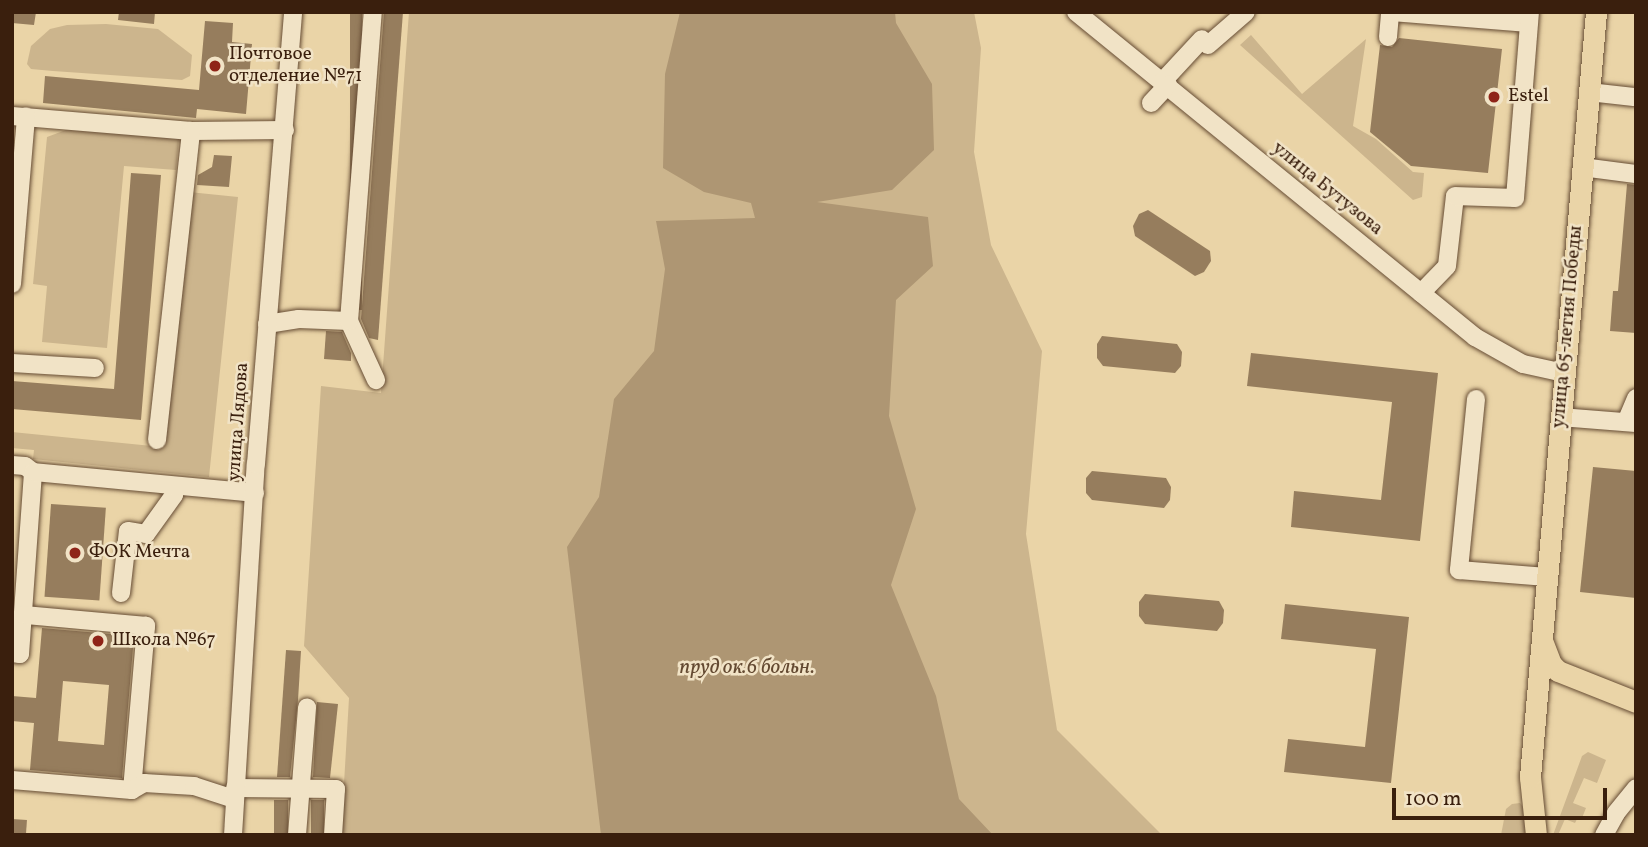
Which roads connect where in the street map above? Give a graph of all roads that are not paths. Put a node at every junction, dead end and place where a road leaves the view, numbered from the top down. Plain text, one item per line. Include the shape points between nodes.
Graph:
1 (293, 12) edge
2 (373, 12) edge
3 (1076, 12) edge
4 (1246, 12) edge
5 (1391, 12) edge
6 (1595, 12) edge
7 (1435, 14) edge
8 (1529, 18) edge
9 (1388, 37) dead end
10 (1165, 83) junction
11 (1589, 92) junction
12 (1634, 97) edge
13 (1151, 103) dead end
14 (19, 116) edge
15 (285, 130) junction
16 (191, 131) junction
17 (1582, 167) junction
18 (1636, 174) edge
19 (12, 284) edge
20 (1421, 293) junction
21 (349, 321) junction
22 (267, 324) junction
23 (12, 363) edge
24 (95, 368) dead end
25 (1564, 373) junction
26 (376, 380) dead end
27 (1636, 398) edge
28 (1476, 400) dead end
29 (1560, 417) junction
30 (1631, 422) edge
31 (157, 440) dead end
32 (12, 465) edge
33 (33, 472) junction
34 (175, 487) junction
35 (255, 493) junction
36 (1547, 578) junction
37 (121, 593) dead end
38 (24, 615) junction
39 (1542, 641) junction
40 (12, 653) edge
41 (1636, 702) edge
42 (307, 707) dead end
43 (12, 780) edge
44 (299, 787) junction
45 (1636, 788) edge
46 (132, 790) junction
47 (235, 793) junction
48 (233, 835) edge
49 (297, 835) edge
50 (333, 835) edge
51 (1536, 835) edge
52 (1604, 835) edge

1 - 15 street, улица Лядова
2 - 21 street
3 - 10 street, улица Бутузова
4 - 10 street via 1205,42
5 - 7 street
5 - 9 street
6 - 11 main road, улица 65-летия Победы
7 - 8 street
8 - 20 street via 1515,198 1455,196 1447,266
10 - 13 street
10 - 20 street, улица Бутузова
11 - 12 street
11 - 17 main road, улица 65-летия Победы
14 - 16 street
14 - 19 street
15 - 16 street
15 - 22 street, улица Лядова
16 - 31 street
17 - 18 street
17 - 25 main road, улица 65-летия Победы
20 - 25 street, улица Бутузова via 1475,337 1523,364
21 - 22 street
21 - 26 street
22 - 35 street, улица Лядова
23 - 24 street
25 - 29 main road, улица 65-летия Победы
27 - 30 street
28 - 36 street via 1459,570
29 - 30 street
29 - 36 main road, улица 65-летия Победы
32 - 33 street
33 - 34 street
33 - 38 street
34 - 35 street
34 - 37 street via 146,534 128,531
35 - 47 street, улица Лядова
36 - 39 main road, улица 65-летия Победы
38 - 40 street via 20,654
38 - 46 street via 146,626
39 - 41 main road via 1558,671
39 - 51 main road, улица 65-летия Победы via 1530,777
42 - 44 street
43 - 46 street
44 - 47 street
44 - 49 street
44 - 50 street via 336,789
45 - 52 street
46 - 47 street via 144,783
47 - 48 street, улица Лядова

